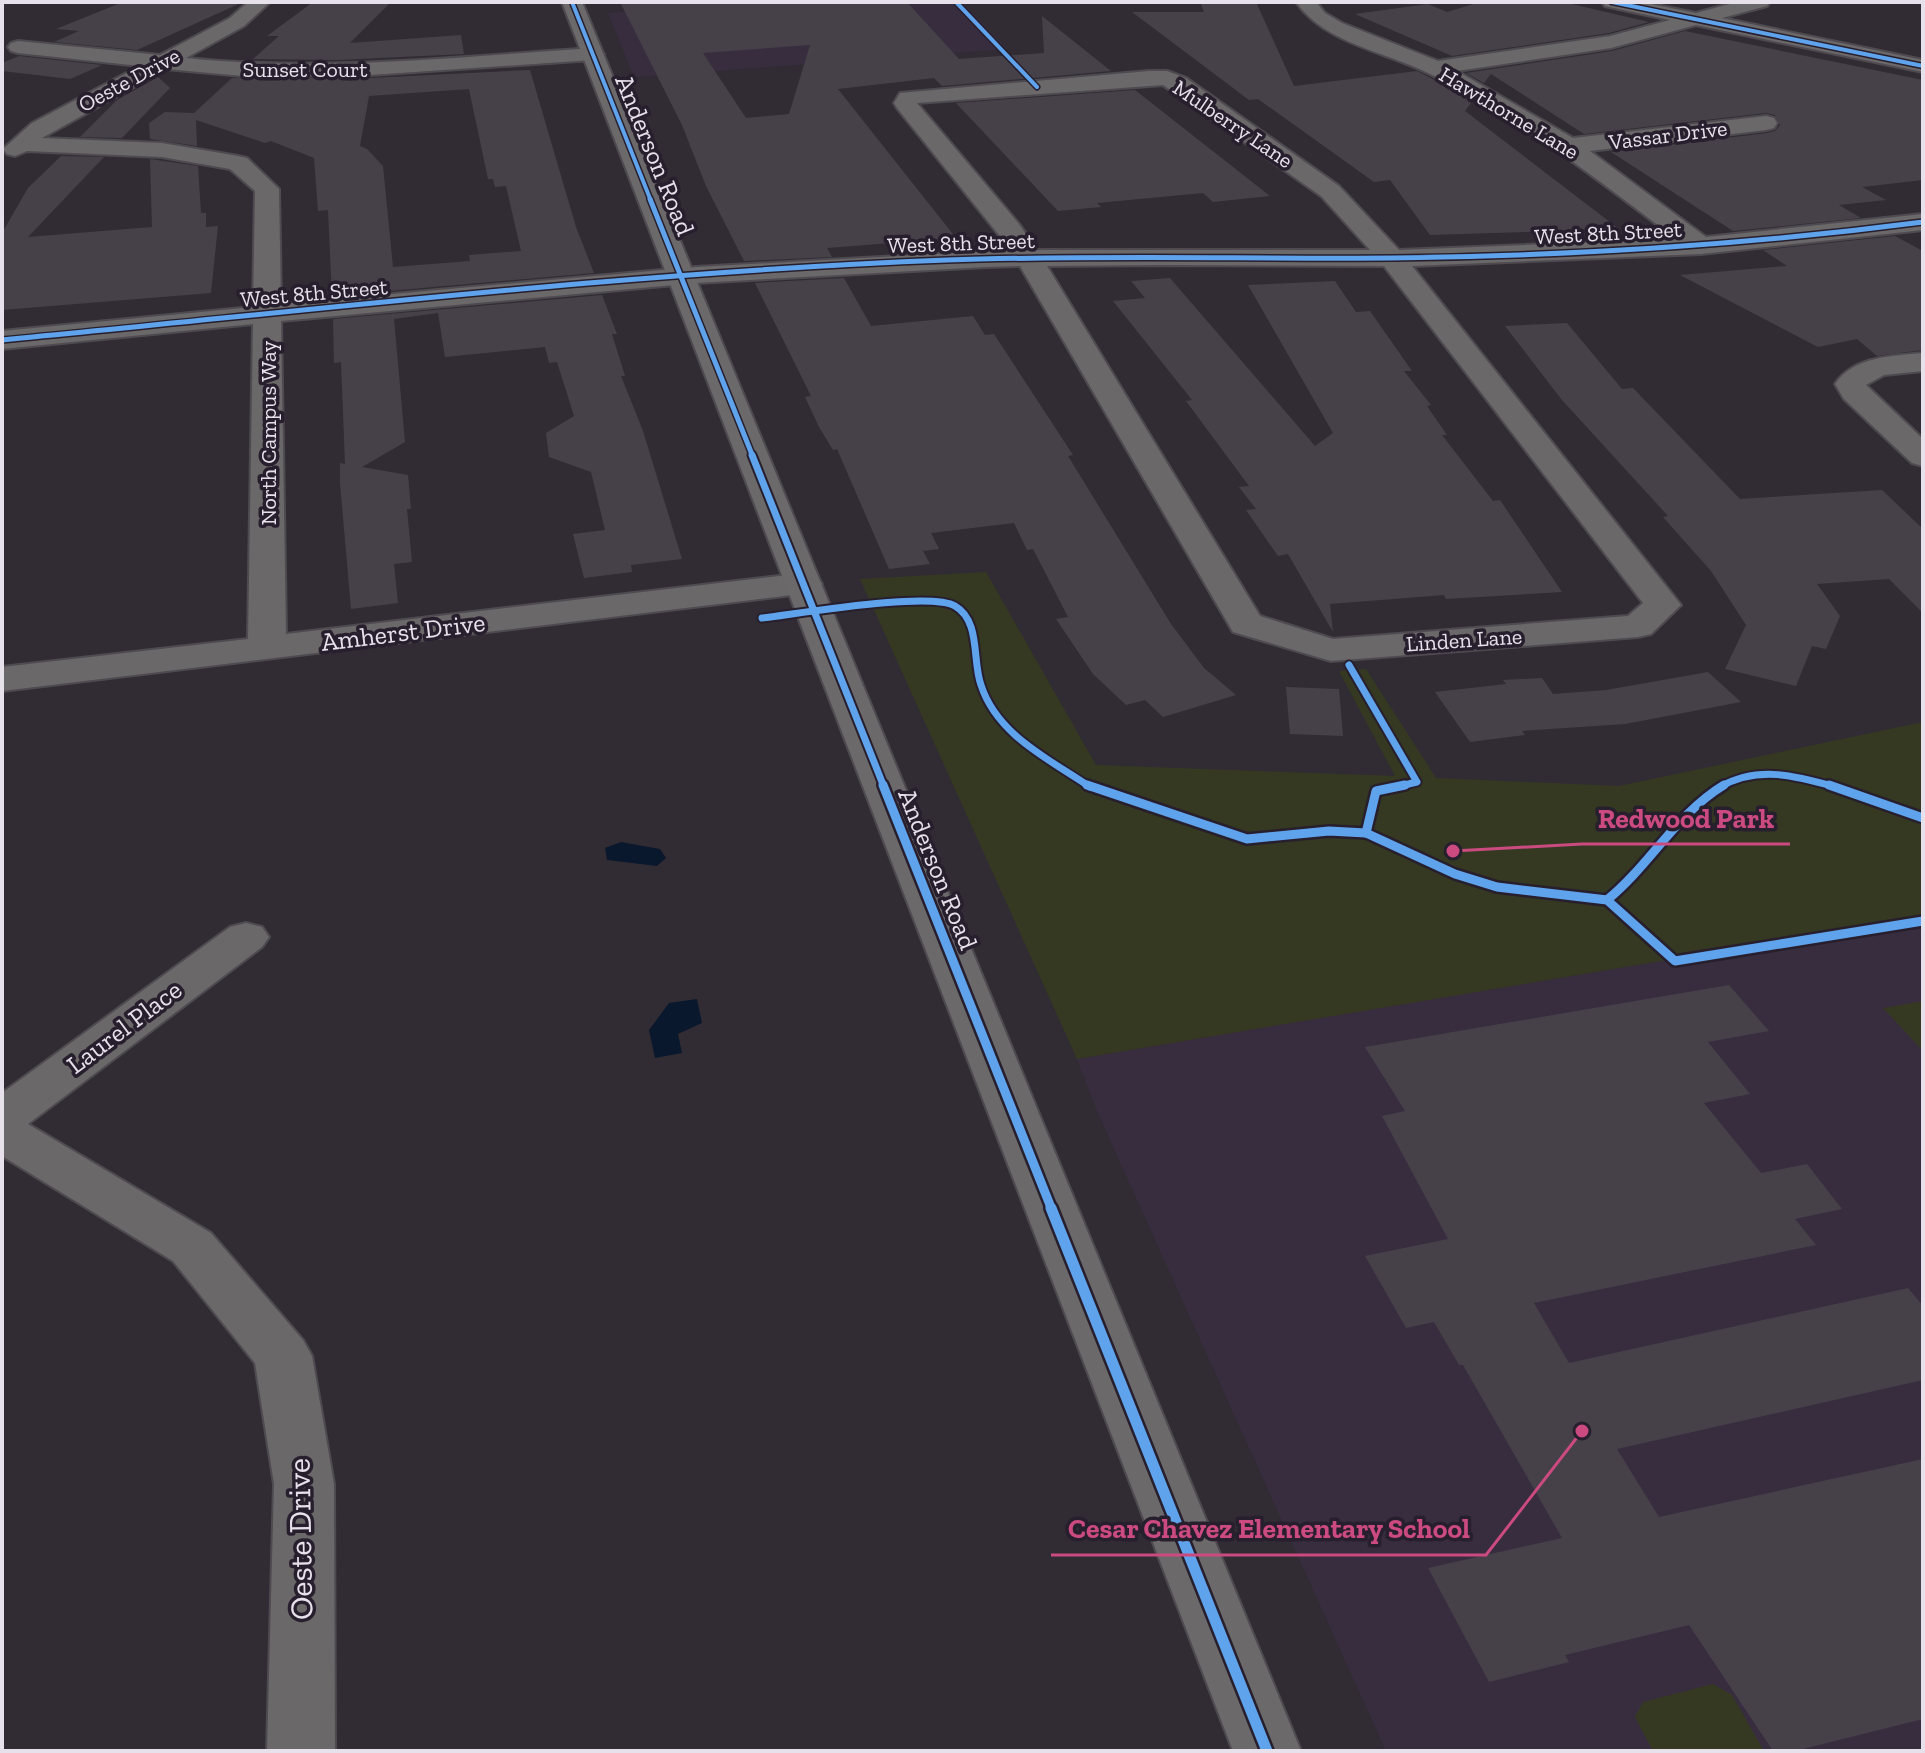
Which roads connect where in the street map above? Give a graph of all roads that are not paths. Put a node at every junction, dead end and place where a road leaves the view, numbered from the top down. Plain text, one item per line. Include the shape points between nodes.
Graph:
1 (260, 2) edge
2 (572, 2) edge
3 (1306, 2) edge
4 (1612, 2) edge
5 (1760, 2) edge
6 (1691, 20) junction
7 (18, 47) dead end
8 (593, 54) junction
9 (160, 63) junction
10 (1923, 66) edge
11 (1436, 68) junction
12 (1766, 123) dead end
13 (1569, 146) junction
14 (11, 153) edge
15 (1922, 223) edge
16 (1701, 246) junction
17 (1029, 258) junction
18 (1392, 258) junction
19 (681, 276) junction
20 (267, 316) junction
21 (2, 340) edge
22 (1923, 362) edge
23 (1923, 456) edge
24 (804, 584) junction
25 (267, 648) junction
26 (2, 679) edge
27 (246, 937) dead end
28 (2, 1118) edge
29 (2, 1132) edge
30 (301, 1751) edge
31 (1267, 1751) edge

1 - 9 street, Oeste Drive via 237,22
2 - 8 main road, Anderson Road
3 - 11 street, Hawthorne Lane via 1335,27
4 - 6 street
5 - 6 street
6 - 10 street
6 - 11 street via 1611,42
7 - 9 street, Sunset Court
8 - 9 street, Sunset Court via 311,70
8 - 19 main road, Anderson Road
9 - 14 street, Oeste Drive via 40,128
11 - 13 street, Hawthorne Lane
12 - 13 street, Vassar Drive
13 - 16 street, Hawthorne Lane
14 - 20 street, North Campus Way via 162,150 238,163 267,189
15 - 16 street, West 8th Street
16 - 18 street, West 8th Street
17 - 18 street, West 8th Street
17 - 18 street, Mulberry Lane via 905,103 908,98 1167,78 1330,191
17 - 18 street, Linden Lane via 1246,624 1331,650 1638,626 1663,605
17 - 19 street, West 8th Street
19 - 20 street, West 8th Street
19 - 24 main road, Anderson Road
20 - 21 street, West 8th Street
20 - 25 street, North Campus Way
22 - 23 street via 1869,370 1850,384
24 - 25 street, Amherst Drive
24 - 31 main road, Anderson Road
25 - 26 street, Amherst Drive
27 - 28 street, Laurel Place
29 - 30 street, Oeste Drive via 192,1247 283,1356 304,1484

